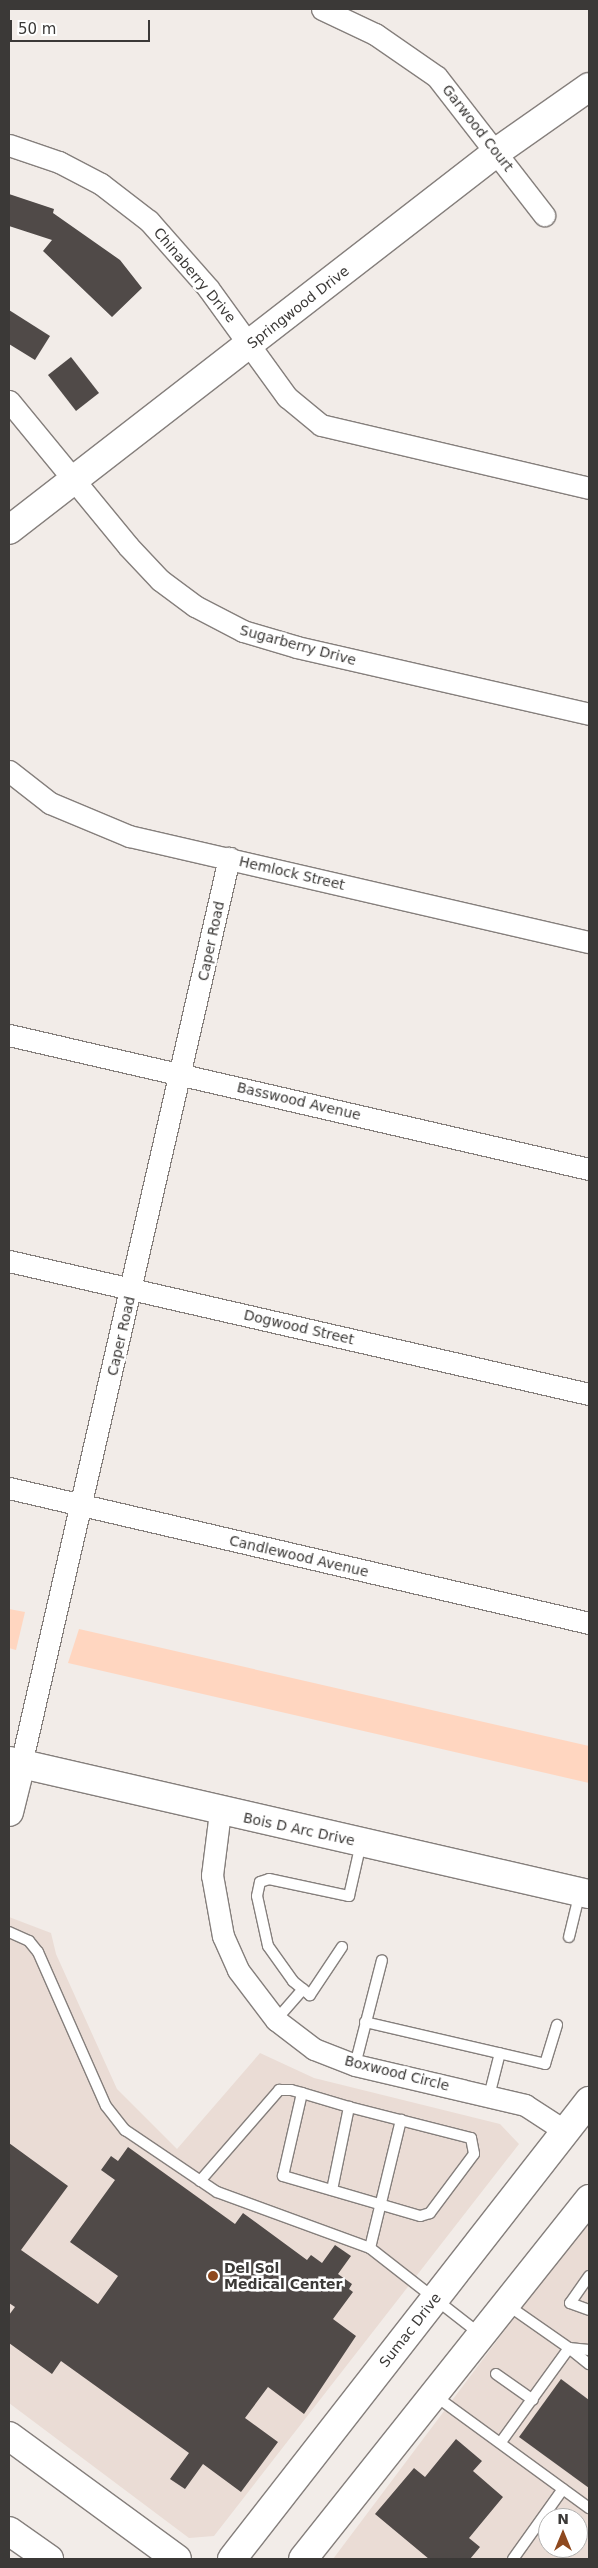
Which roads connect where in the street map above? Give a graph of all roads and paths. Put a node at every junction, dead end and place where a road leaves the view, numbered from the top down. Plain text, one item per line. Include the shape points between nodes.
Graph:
1 (322, 9) edge
2 (589, 87) edge
3 (9, 145) edge
4 (498, 151) junction
5 (544, 215) dead end
6 (250, 343) junction
7 (9, 401) edge
8 (75, 479) junction
9 (589, 488) edge
10 (9, 530) edge
11 (589, 714) edge
12 (9, 771) edge
13 (228, 858) junction
14 (589, 942) edge
15 (9, 1035) edge
16 (182, 1074) junction
17 (589, 1169) edge
18 (9, 1261) edge
19 (132, 1288) junction
20 (589, 1394) edge
21 (9, 1488) edge
22 (82, 1505) junction
23 (589, 1623) edge
24 (15, 1763) edge
25 (9, 1812) edge
26 (220, 1812) junction
27 (361, 1843) junction
28 (585, 1893) edge
29 (9, 1932) edge
30 (569, 1937) dead end
31 (342, 1947) dead end
32 (382, 1960) dead end
33 (303, 1989) junction
34 (276, 2020) junction
35 (365, 2022) junction
36 (557, 2025) dead end
37 (500, 2053) junction
38 (355, 2065) junction
39 (302, 2093) junction
40 (489, 2096) junction
41 (589, 2101) edge
42 (350, 2107) junction
43 (401, 2120) junction
44 (577, 2131) edge
45 (200, 2181) junction
46 (332, 2190) junction
47 (589, 2198) edge
48 (381, 2204) junction
49 (370, 2248) junction
50 (589, 2276) edge
51 (436, 2297) junction
52 (505, 2303) junction
53 (589, 2310) edge
54 (480, 2334) junction
55 (569, 2348) junction
56 (589, 2350) edge
57 (589, 2364) edge
58 (496, 2374) dead end
59 (433, 2394) junction
60 (532, 2400) junction
61 (9, 2436) edge
62 (501, 2442) junction
63 (563, 2488) junction
64 (589, 2508) edge
65 (9, 2531) edge
66 (167, 2555) edge
67 (49, 2559) edge
68 (232, 2559) edge
69 (303, 2559) edge
70 (513, 2559) edge

1 - 4 street, Garwood Court via 375,34 437,77
2 - 4 main road, Springwood Drive
3 - 6 street, Chinaberry Drive via 59,162 139,212 190,266
4 - 5 street, Garwood Court
4 - 6 main road, Springwood Drive
6 - 8 main road, Springwood Drive
6 - 9 street, Chinaberry Drive via 287,397 321,425
7 - 8 street, Sugarberry Drive
8 - 10 main road, Springwood Drive
8 - 11 street, Sugarberry Drive via 160,580 242,631
12 - 13 street, Hemlock Street via 50,803 90,822
13 - 14 street, Hemlock Street
13 - 16 street, Caper Road
15 - 16 street, Basswood Avenue
16 - 17 street, Basswood Avenue
16 - 19 street, Caper Road
18 - 19 street, Dogwood Street
19 - 20 street, Dogwood Street
19 - 22 street, Caper Road
21 - 22 street, Candlewood Avenue
22 - 23 street, Candlewood Avenue
22 - 24 street, Caper Road
24 - 25 main road, Caper Road
24 - 26 main road, Bois D Arc Drive
26 - 27 main road, Bois D Arc Drive
26 - 34 street, Boxwood Circle via 212,1875 224,1936 238,1970
27 - 28 main road, Bois D Arc Drive
27 - 33 lane via 349,1896 270,1879 260,1882 256,1896 263,1934
28 - 30 lane
29 - 45 lane via 28,1941 38,1952 114,2117
31 - 33 lane via 310,1994
32 - 35 lane
33 - 34 lane
34 - 38 street, Boxwood Circle via 314,2049
35 - 37 lane
35 - 38 lane
36 - 37 lane via 545,2064
37 - 40 lane
38 - 40 street, Boxwood Circle
39 - 42 lane
39 - 45 lane via 279,2090
39 - 46 lane via 284,2176
40 - 44 street, Boxwood Circle via 525,2104
41 - 44 main road, Sumac Drive
42 - 43 lane
42 - 46 lane
43 - 48 lane
43 - 48 lane via 471,2138 474,2154 430,2213 420,2216
44 - 51 main road, Sumac Drive via 497,2219
45 - 49 lane via 240,2202 335,2232
46 - 48 lane
47 - 52 main road
48 - 49 lane
49 - 51 lane
50 - 53 lane via 570,2303
51 - 54 lane
51 - 68 main road, Sumac Drive
52 - 54 main road
52 - 55 lane
54 - 59 main road
55 - 56 lane
55 - 57 lane
55 - 60 lane
58 - 60 lane
59 - 62 lane
59 - 69 main road
60 - 62 lane
61 - 66 main road
62 - 63 lane
63 - 64 lane
63 - 70 lane
65 - 67 main road

